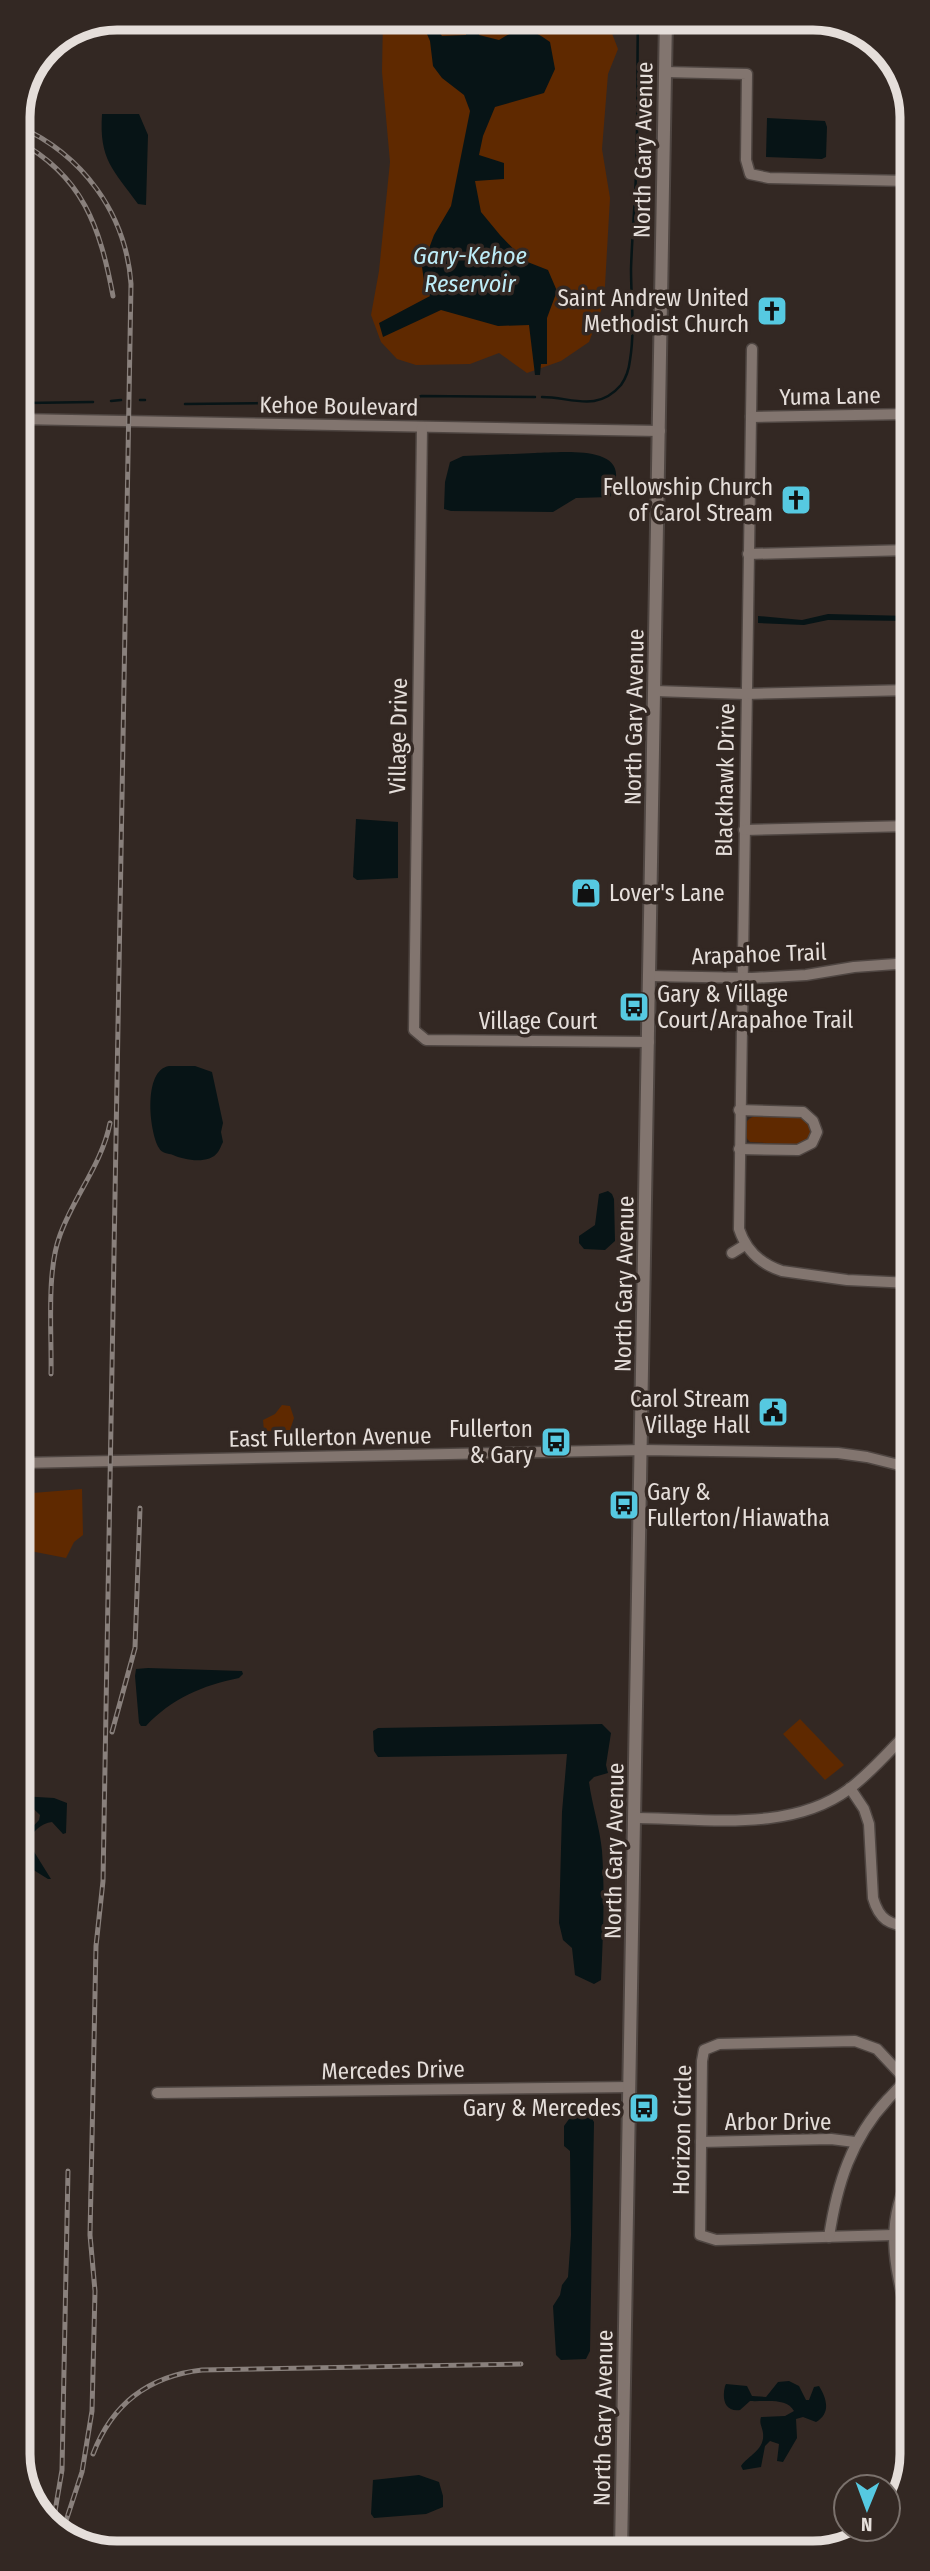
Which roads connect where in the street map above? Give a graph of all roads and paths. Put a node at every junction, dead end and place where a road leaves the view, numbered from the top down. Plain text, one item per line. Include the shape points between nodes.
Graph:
1 (666, 30) edge
2 (665, 72) junction
3 (900, 181) edge
4 (752, 349) dead end
5 (900, 414) edge
6 (751, 417) junction
7 (30, 419) edge
8 (422, 426) junction
9 (660, 430) junction
10 (900, 550) edge
11 (748, 554) junction
12 (900, 690) edge
13 (655, 691) junction
14 (746, 694) junction
15 (900, 826) edge
16 (744, 830) junction
17 (900, 964) edge
18 (650, 976) junction
19 (742, 978) junction
20 (426, 1040) joint
21 (649, 1042) junction
22 (739, 1110) junction
23 (738, 1149) junction
24 (746, 1245) junction
25 (732, 1252) dead end
26 (900, 1283) edge
27 (642, 1450) junction
28 (30, 1463) edge
29 (900, 1465) edge
30 (900, 1740) edge
31 (850, 1788) junction
32 (635, 1818) junction
33 (900, 1926) edge
34 (900, 2070) edge
35 (630, 2087) junction
36 (900, 2087) edge
37 (157, 2093) dead end
38 (701, 2142) junction
39 (855, 2142) junction
40 (900, 2198) edge
41 (893, 2235) junction
42 (829, 2237) junction
43 (900, 2284) edge
44 (621, 2541) edge

1 - 2 street, North Gary Avenue
2 - 3 street via 747,74 746,160 750,174
2 - 9 street, North Gary Avenue
4 - 6 street, Blackhawk Drive
5 - 6 street, Yuma Lane
6 - 11 street, Blackhawk Drive
7 - 8 street, Kehoe Boulevard
8 - 9 street, Kehoe Boulevard
8 - 20 street, Village Drive via 414,1030
9 - 13 street, North Gary Avenue
10 - 11 street
11 - 14 street, Blackhawk Drive
12 - 14 street
13 - 14 street
13 - 18 street, North Gary Avenue
14 - 16 street, Blackhawk Drive
15 - 16 street
16 - 19 street, Blackhawk Drive
17 - 19 street, Arapahoe Trail
18 - 19 street, Arapahoe Trail
18 - 21 street, North Gary Avenue
19 - 22 street, Blackhawk Drive
20 - 21 street, Village Court
21 - 27 street, North Gary Avenue
22 - 23 street, Blackhawk Drive
22 - 23 street via 803,1112 817,1132 812,1143 798,1150
23 - 24 street, Blackhawk Drive via 737,1216
24 - 25 street
24 - 26 street via 757,1258 782,1271
27 - 28 street, East Fullerton Avenue
27 - 29 street, East Fullerton Avenue via 838,1453
27 - 32 street, North Gary Avenue
30 - 31 street
31 - 32 street via 812,1808 771,1819
31 - 33 street via 869,1824 873,1898 880,1922
32 - 35 street, North Gary Avenue
34 - 38 street, Horizon Circle via 877,2049 855,2041 719,2043 704,2050
35 - 37 street, Mercedes Drive
35 - 44 street, North Gary Avenue
36 - 39 street
38 - 39 street, Arbor Drive
38 - 42 street, Horizon Circle via 700,2235 716,2240
39 - 42 street via 835,2199
40 - 41 street
41 - 42 street, Horizon Circle
41 - 43 street

